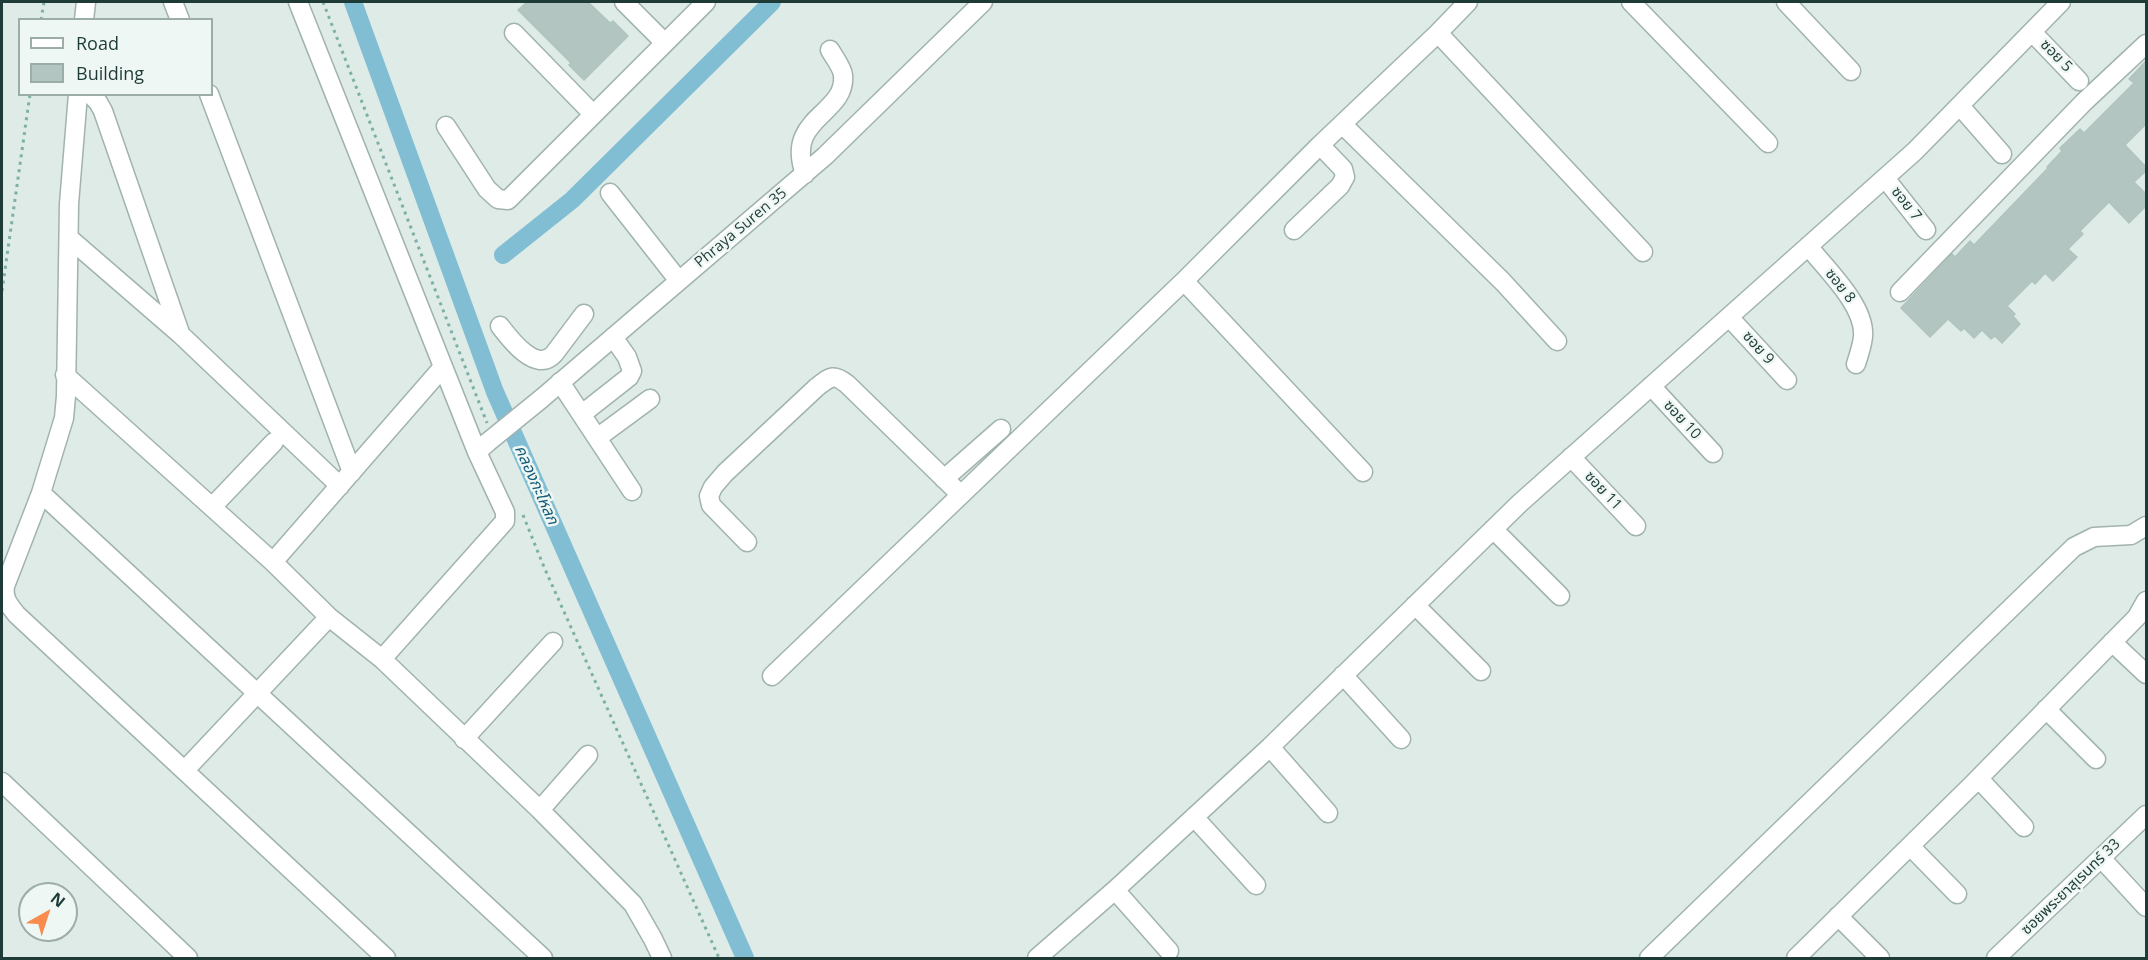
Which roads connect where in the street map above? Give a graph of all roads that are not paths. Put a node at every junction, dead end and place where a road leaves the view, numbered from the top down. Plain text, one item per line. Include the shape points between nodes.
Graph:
1 (86, 2) edge
2 (173, 2) edge
3 (298, 2) edge
4 (624, 2) edge
5 (706, 2) edge
6 (983, 2) edge
7 (1468, 2) edge
8 (1631, 2) edge
9 (1786, 2) edge
10 (2061, 2) edge
11 (84, 18) edge
12 (179, 18) edge
13 (2032, 32) junction
14 (513, 33) dead end
15 (1438, 33) junction
16 (665, 42) junction
17 (2146, 44) edge
18 (830, 50) dead end
19 (1851, 71) dead end
20 (2079, 81) dead end
21 (78, 96) edge
22 (92, 96) edge
23 (210, 96) edge
24 (1960, 106) junction
25 (593, 114) junction
26 (1342, 124) junction
27 (446, 126) dead end
28 (1768, 143) dead end
29 (1320, 145) junction
30 (2002, 154) dead end
31 (805, 174) junction
32 (1885, 178) junction
33 (610, 193) dead end
34 (1294, 230) dead end
35 (1926, 230) dead end
36 (69, 238) junction
37 (1808, 246) junction
38 (1643, 252) dead end
39 (679, 281) junction
40 (1184, 281) junction
41 (1900, 292) dead end
42 (584, 314) dead end
43 (1729, 317) junction
44 (500, 326) dead end
45 (180, 334) junction
46 (613, 337) junction
47 (1557, 341) dead end
48 (554, 354) junction
49 (1856, 364) dead end
50 (443, 367) junction
51 (65, 375) junction
52 (566, 377) junction
53 (1787, 380) dead end
54 (1651, 386) junction
55 (650, 399) dead end
56 (582, 414) junction
57 (1001, 429) dead end
58 (597, 438) junction
59 (274, 442) dead end
60 (486, 444) junction
61 (1713, 453) dead end
62 (1571, 457) junction
63 (1364, 472) dead end
64 (346, 479) junction
65 (944, 479) junction
66 (632, 491) dead end
67 (40, 494) junction
68 (961, 495) junction
69 (212, 507) junction
70 (1636, 526) dead end
71 (2146, 526) edge
72 (1493, 529) junction
73 (747, 542) dead end
74 (273, 562) junction
75 (1560, 596) dead end
76 (2146, 602) edge
77 (1415, 605) junction
78 (329, 617) junction
79 (553, 642) dead end
80 (2112, 642) junction
81 (382, 659) junction
82 (1481, 671) dead end
83 (2146, 674) edge
84 (1343, 675) junction
85 (772, 676) dead end
86 (256, 693) junction
87 (2046, 710) junction
88 (464, 739) junction
89 (1401, 739) dead end
90 (1270, 747) junction
91 (588, 755) dead end
92 (2096, 759) dead end
93 (185, 770) junction
94 (1979, 779) junction
95 (2, 782) edge
96 (540, 810) junction
97 (1328, 813) dead end
98 (2146, 815) edge
99 (1194, 817) junction
100 (2024, 827) dead end
101 (1910, 846) junction
102 (2101, 858) junction
103 (1256, 885) dead end
104 (1115, 890) junction
105 (1957, 894) dead end
106 (2146, 907) edge
107 (1838, 916) junction
108 (1169, 951) dead end
109 (2017, 952) edge
110 (188, 958) edge
111 (386, 958) edge
112 (543, 958) edge
113 (662, 958) edge
114 (1037, 958) edge
115 (1650, 958) edge
116 (1796, 958) edge
117 (1880, 958) edge
118 (1996, 958) edge

1 - 11 street
2 - 12 street
3 - 50 street
4 - 16 street
5 - 16 street
6 - 31 street, Phraya Suren 35
7 - 15 street
8 - 28 street
9 - 19 street
10 - 13 street
13 - 20 street, ซอย 5
13 - 24 street
14 - 25 street
15 - 26 street
15 - 38 street
16 - 25 street
17 - 41 street via 2084,102
18 - 31 street via 843,73 842,84 838,95 803,136 800,159
21 - 36 street
22 - 45 street via 103,111
23 - 64 street
24 - 30 street
24 - 32 street
25 - 27 street via 513,197 504,201 487,189
26 - 29 street
26 - 47 street via 1503,282
29 - 34 street via 1343,169 1345,177
29 - 40 street
31 - 39 street, Phraya Suren 35
32 - 35 street, ซอย 7
32 - 37 street
33 - 39 street
36 - 45 street
36 - 51 street
37 - 43 street
37 - 49 street, ซอย 8 via 1862,319 1863,336
39 - 46 street, Phraya Suren 35
40 - 63 street
40 - 68 street
42 - 48 street
43 - 53 street, ซอย 9
43 - 54 street
44 - 48 street via 529,356 543,360
45 - 64 street
46 - 52 street, Phraya Suren 35
46 - 56 street via 632,370 629,377
48 - 52 street
50 - 60 street
50 - 64 street
51 - 67 street via 64,418
51 - 69 street
52 - 56 street
52 - 60 street, Phraya Suren 35, bridge
54 - 61 street, ซอย 10
54 - 62 street
55 - 58 street
56 - 58 street
57 - 65 street
58 - 66 street
59 - 69 street
60 - 81 street via 505,521
62 - 70 street, ซอย 11
62 - 72 street
64 - 74 street
65 - 68 street
65 - 73 street via 847,384 830,378 713,487 711,505
67 - 86 street
67 - 93 street via 5,586 6,602
68 - 85 street
69 - 74 street
71 - 115 street via 2131,535 2094,537 2074,547
72 - 75 street
72 - 77 street
74 - 78 street
76 - 80 street
77 - 82 street
77 - 84 street
78 - 81 street
78 - 86 street
79 - 88 street
80 - 83 street
80 - 87 street
81 - 88 street
84 - 89 street
84 - 90 street
86 - 93 street
86 - 112 street
87 - 92 street
87 - 94 street
88 - 96 street
90 - 97 street
90 - 99 street
91 - 96 street
93 - 111 street
94 - 100 street
94 - 101 street
95 - 110 street
96 - 113 street via 633,904
98 - 102 street, ซอยพระยาสุเรนทร์ 33
99 - 103 street
99 - 104 street
101 - 105 street
101 - 107 street
102 - 106 street
102 - 109 street, ซอยพระยาสุเรนทร์ 33
104 - 108 street
104 - 114 street
107 - 116 street
107 - 117 street
109 - 118 street, ซอยพระยาสุเรนทร์ 33

